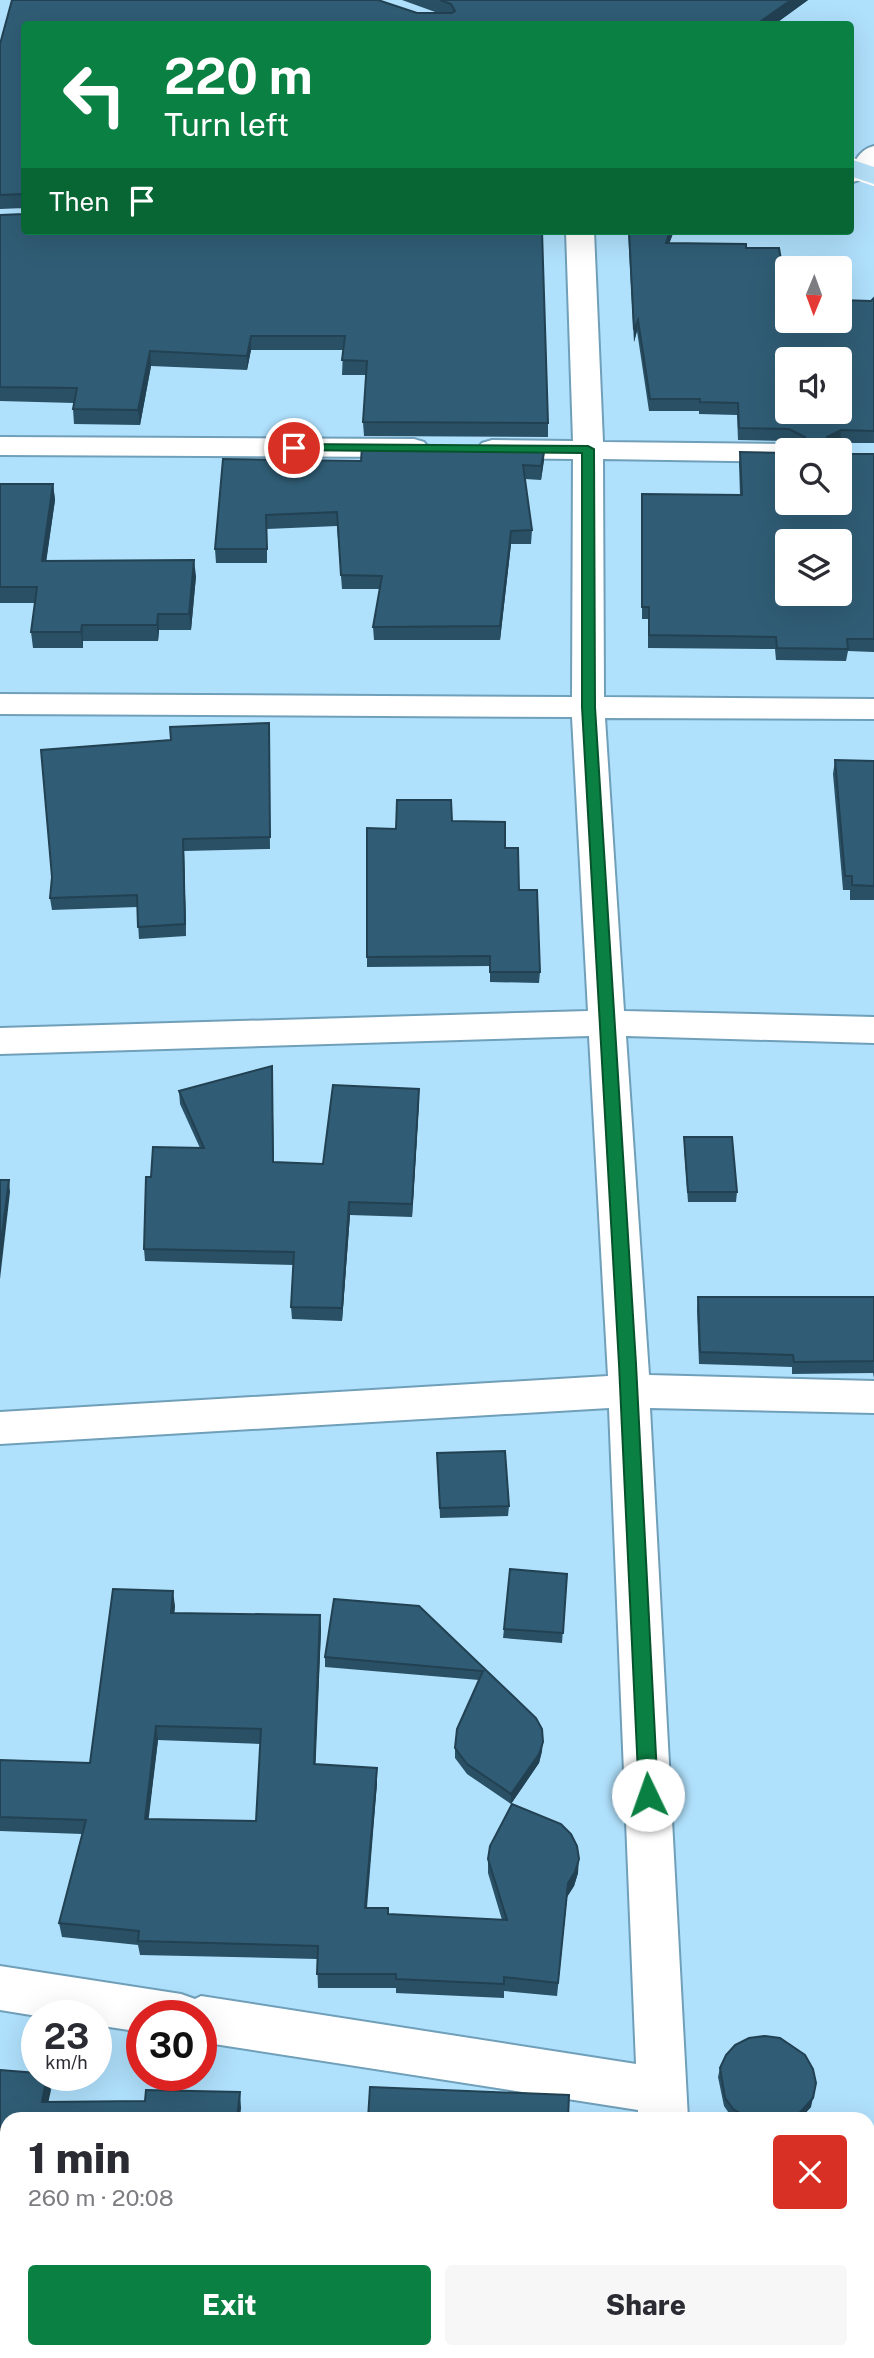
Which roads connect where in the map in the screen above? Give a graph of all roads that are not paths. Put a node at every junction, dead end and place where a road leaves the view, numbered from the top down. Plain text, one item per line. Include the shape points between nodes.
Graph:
1 (579, 235) edge
2 (0, 446) edge
3 (588, 449) junction
4 (775, 453) edge
5 (0, 704) edge
6 (588, 707) junction
7 (874, 709) edge
8 (609, 1023) junction
9 (874, 1030) edge
10 (0, 1041) edge
11 (629, 1391) junction
12 (874, 1397) edge
13 (0, 1428) edge
14 (0, 1988) edge
15 (126, 2007) edge
16 (217, 2022) edge
17 (663, 2105) edge

1 - 3 street
2 - 3 street
3 - 4 street
3 - 6 street
5 - 6 street
6 - 7 street
6 - 8 street
8 - 9 street
8 - 10 street
8 - 11 street
11 - 12 street
11 - 13 street
11 - 17 street
14 - 15 street
16 - 17 street

